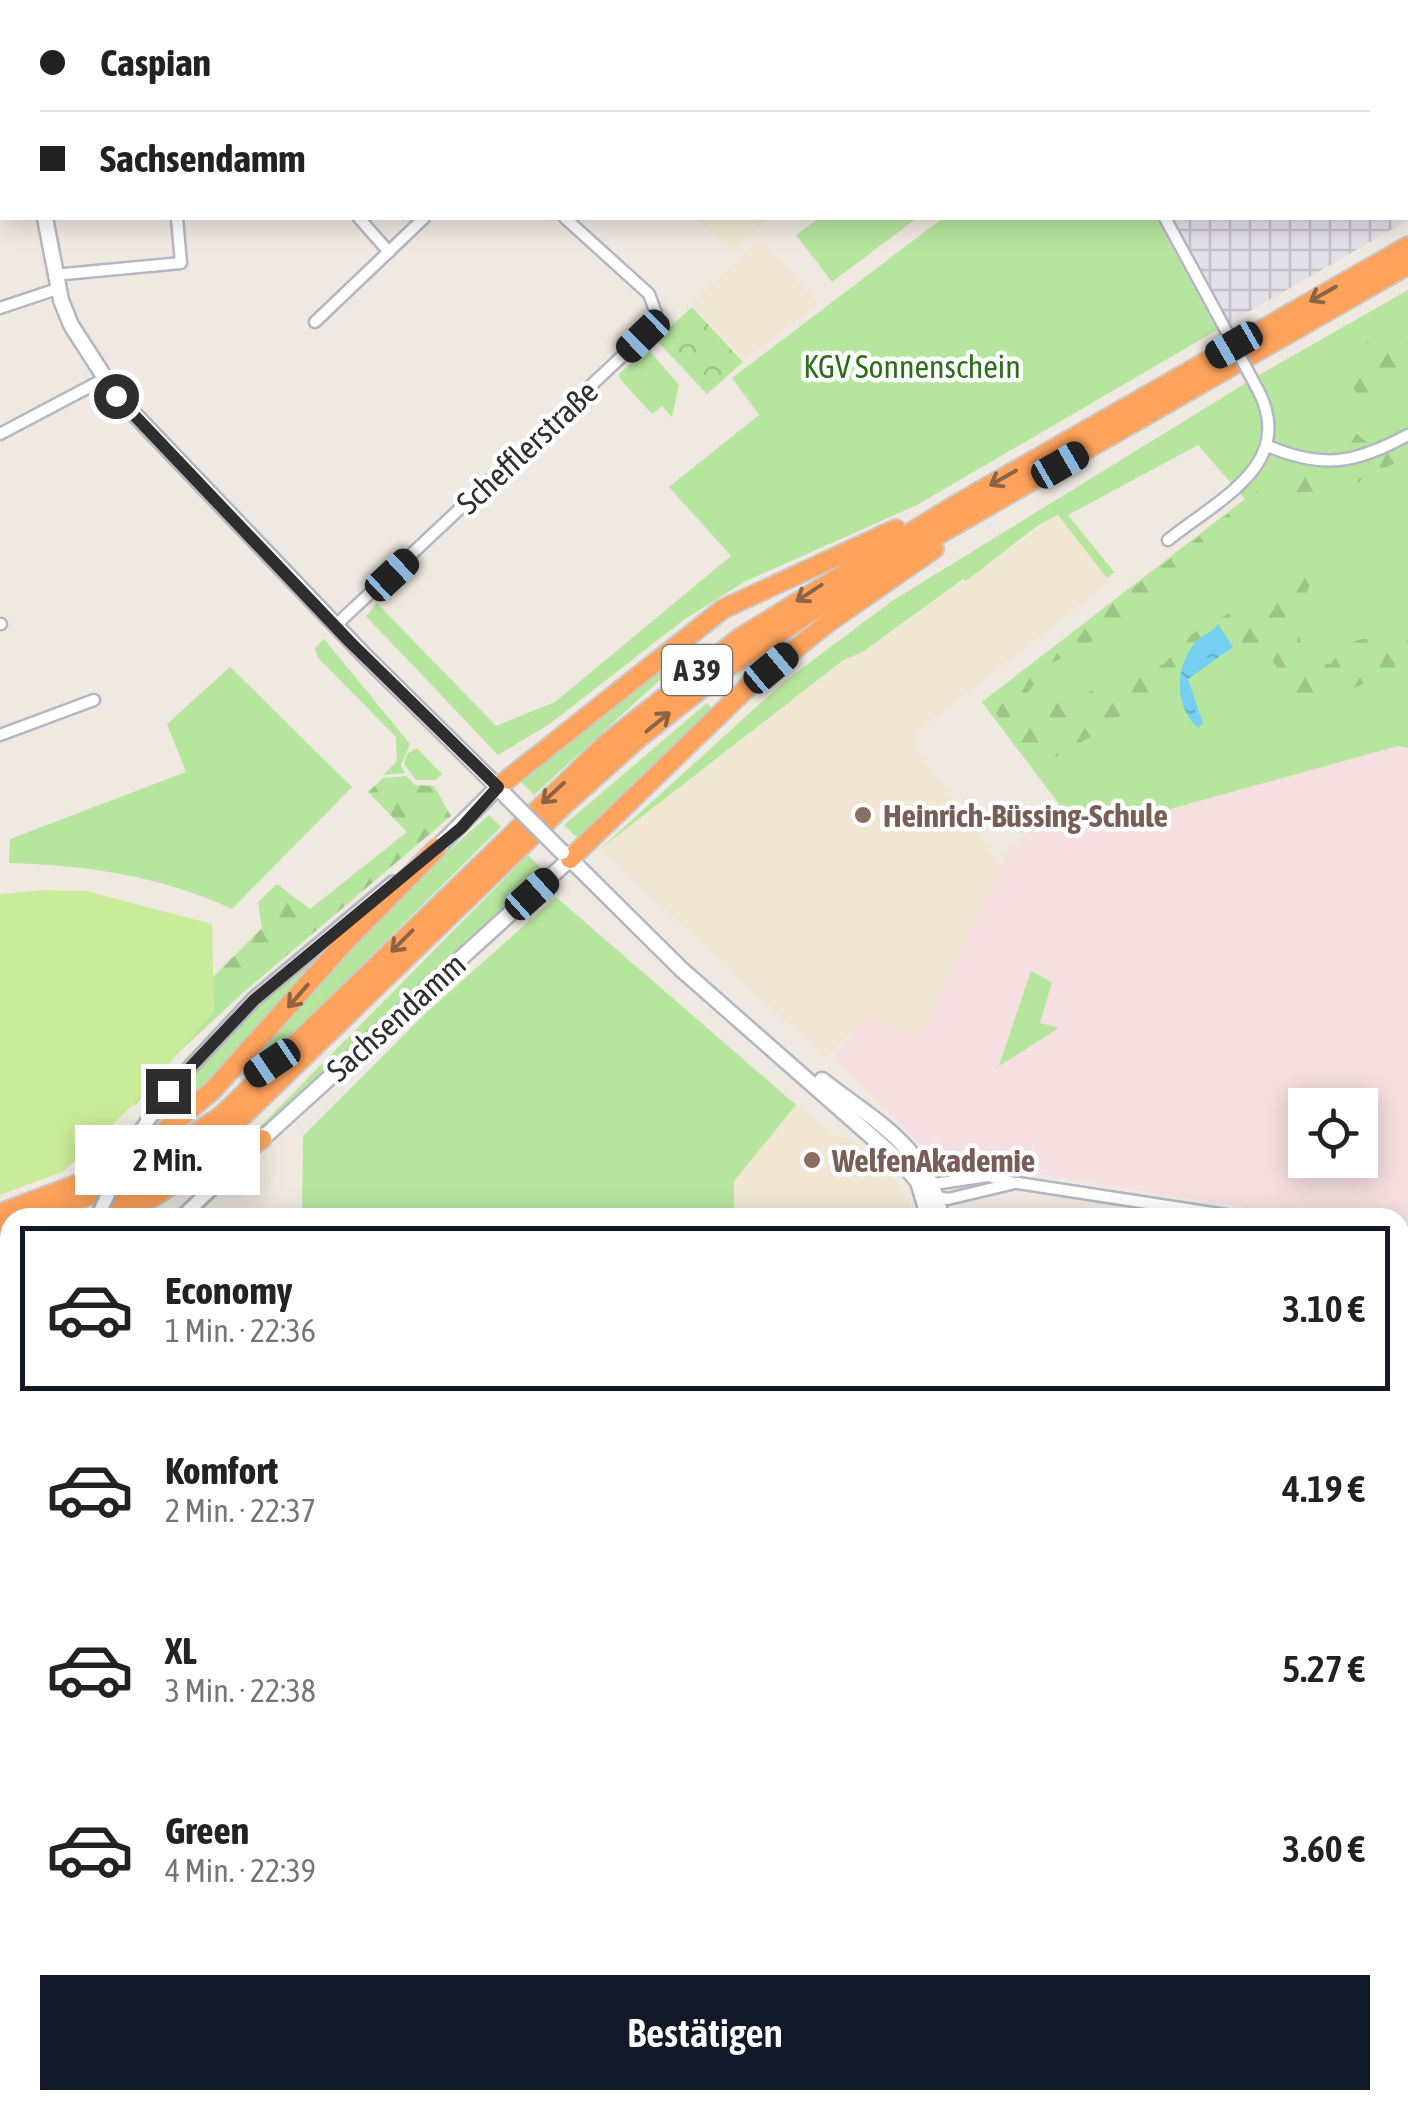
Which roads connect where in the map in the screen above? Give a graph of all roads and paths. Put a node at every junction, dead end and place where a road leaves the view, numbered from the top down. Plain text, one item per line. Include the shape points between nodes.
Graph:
1 (45, 220) edge
2 (177, 220) edge
3 (361, 220) edge
4 (422, 220) edge
5 (567, 220) edge
6 (1166, 220) edge
7 (1408, 246) edge
8 (388, 252) junction
9 (1408, 265) edge
10 (56, 282) junction
11 (0, 308) edge
12 (315, 322) dead end
13 (104, 379) junction
14 (0, 434) edge
15 (1408, 434) edge
16 (1270, 447) junction
17 (990, 504) junction
18 (952, 507) junction
19 (1168, 540) dead end
20 (335, 626) junction
21 (94, 700) dead end
22 (0, 735) edge
23 (502, 791) junction
24 (437, 848) junction
25 (566, 855) junction
26 (295, 1047) junction
27 (262, 1139) junction
28 (88, 1181) junction
29 (1018, 1184) dead end
30 (931, 1192) junction
31 (14, 1208) edge
32 (63, 1208) edge
33 (116, 1208) edge
34 (124, 1208) edge
35 (133, 1208) edge
36 (191, 1208) edge
37 (930, 1208) edge
38 (937, 1208) edge
39 (1178, 1208) edge

1 - 10 main road
2 - 10 street via 180,263
3 - 8 street
4 - 8 street
5 - 20 street, Schefflerstraße via 649,294 656,313 650,330
6 - 16 street, bridge via 1258,390 1270,420
7 -> 18 highway, A 39
8 - 12 street
9 - 17 highway, A 39
10 - 11 street
10 - 13 main road via 71,325
13 - 14 street
13 - 20 main road
15 - 16 street via 1354,460
16 - 19 street via 1250,473
17 - 25 highway via 750,685
34 -> 17 highway, A 39 via 219,1140 564,805 684,700 838,594
18 - 23 highway via 723,609
18 -> 26 highway, A 39 via 820,585 647,709
20 - 23 main road
21 - 22 street
23 - 24 main road
23 - 25 main road, bridge
24 -> 28 highway via 214,1090 146,1146
24 - 33 street, bridge via 254,1000 168,1091 130,1146
25 - 27 main road, Sachsendamm
25 - 30 main road via 681,969
26 - 28 highway via 164,1144
26 - 32 highway, A 39 via 221,1116 158,1160
27 - 35 highway via 186,1189
27 - 36 street, Sachsendamm
28 - 31 highway
29 - 39 street
30 - 30 street via 1015,1183 988,1176
30 - 37 main road
30 - 38 main road

